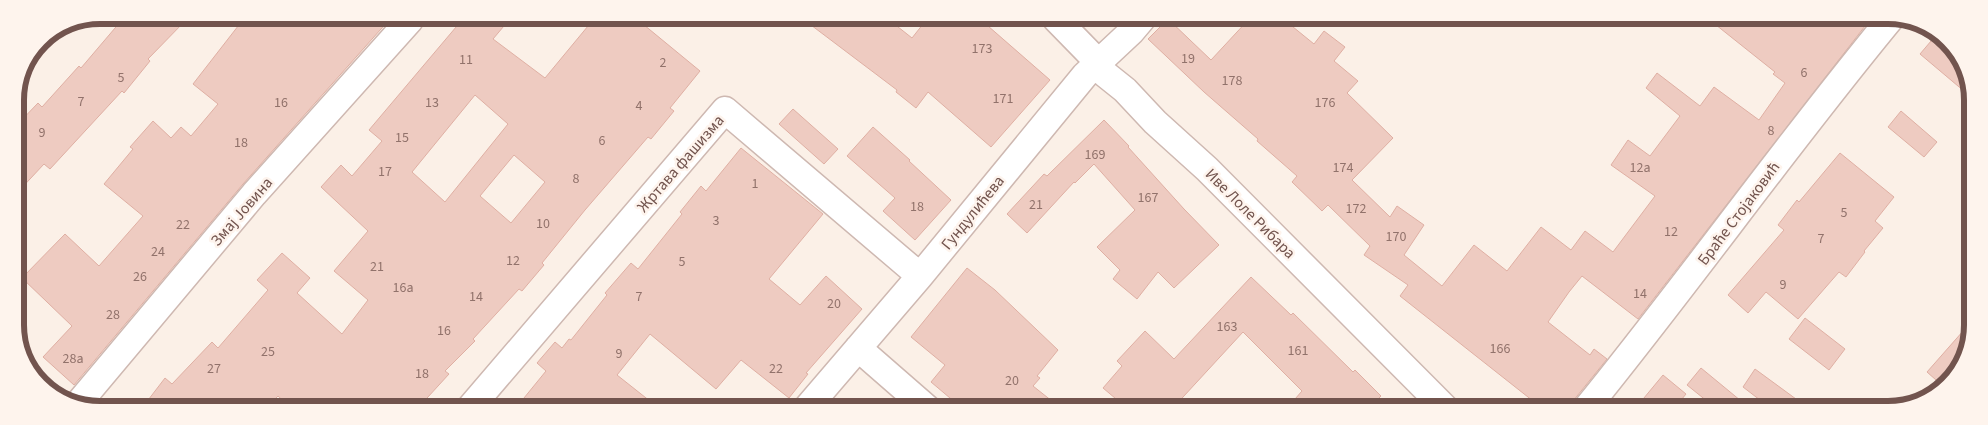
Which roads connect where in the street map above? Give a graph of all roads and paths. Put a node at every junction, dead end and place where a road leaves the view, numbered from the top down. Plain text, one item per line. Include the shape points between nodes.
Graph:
1 (406, 24) edge
2 (1061, 24) edge
3 (1137, 24) edge
4 (1886, 24) edge
5 (1098, 62) junction
6 (920, 276) junction
7 (858, 348) junction
8 (81, 399) edge
9 (476, 401) edge
10 (813, 401) edge
11 (919, 401) edge
12 (1437, 401) edge
13 (1592, 401) edge

1 - 8 street, Змај Јовина via 254,194
2 - 5 street, Иве Лоле Рибара
3 - 5 street, Гундулићева
4 - 13 street, Браће Стојаковић
5 - 6 street, Гундулићева via 1078,82
5 - 12 street, Иве Лоле Рибара via 1105,74 1214,176
6 - 7 street, Гундулићева
6 - 9 street, Жртава фашизма via 724,110
7 - 10 street, Гундулићева
7 - 11 street

